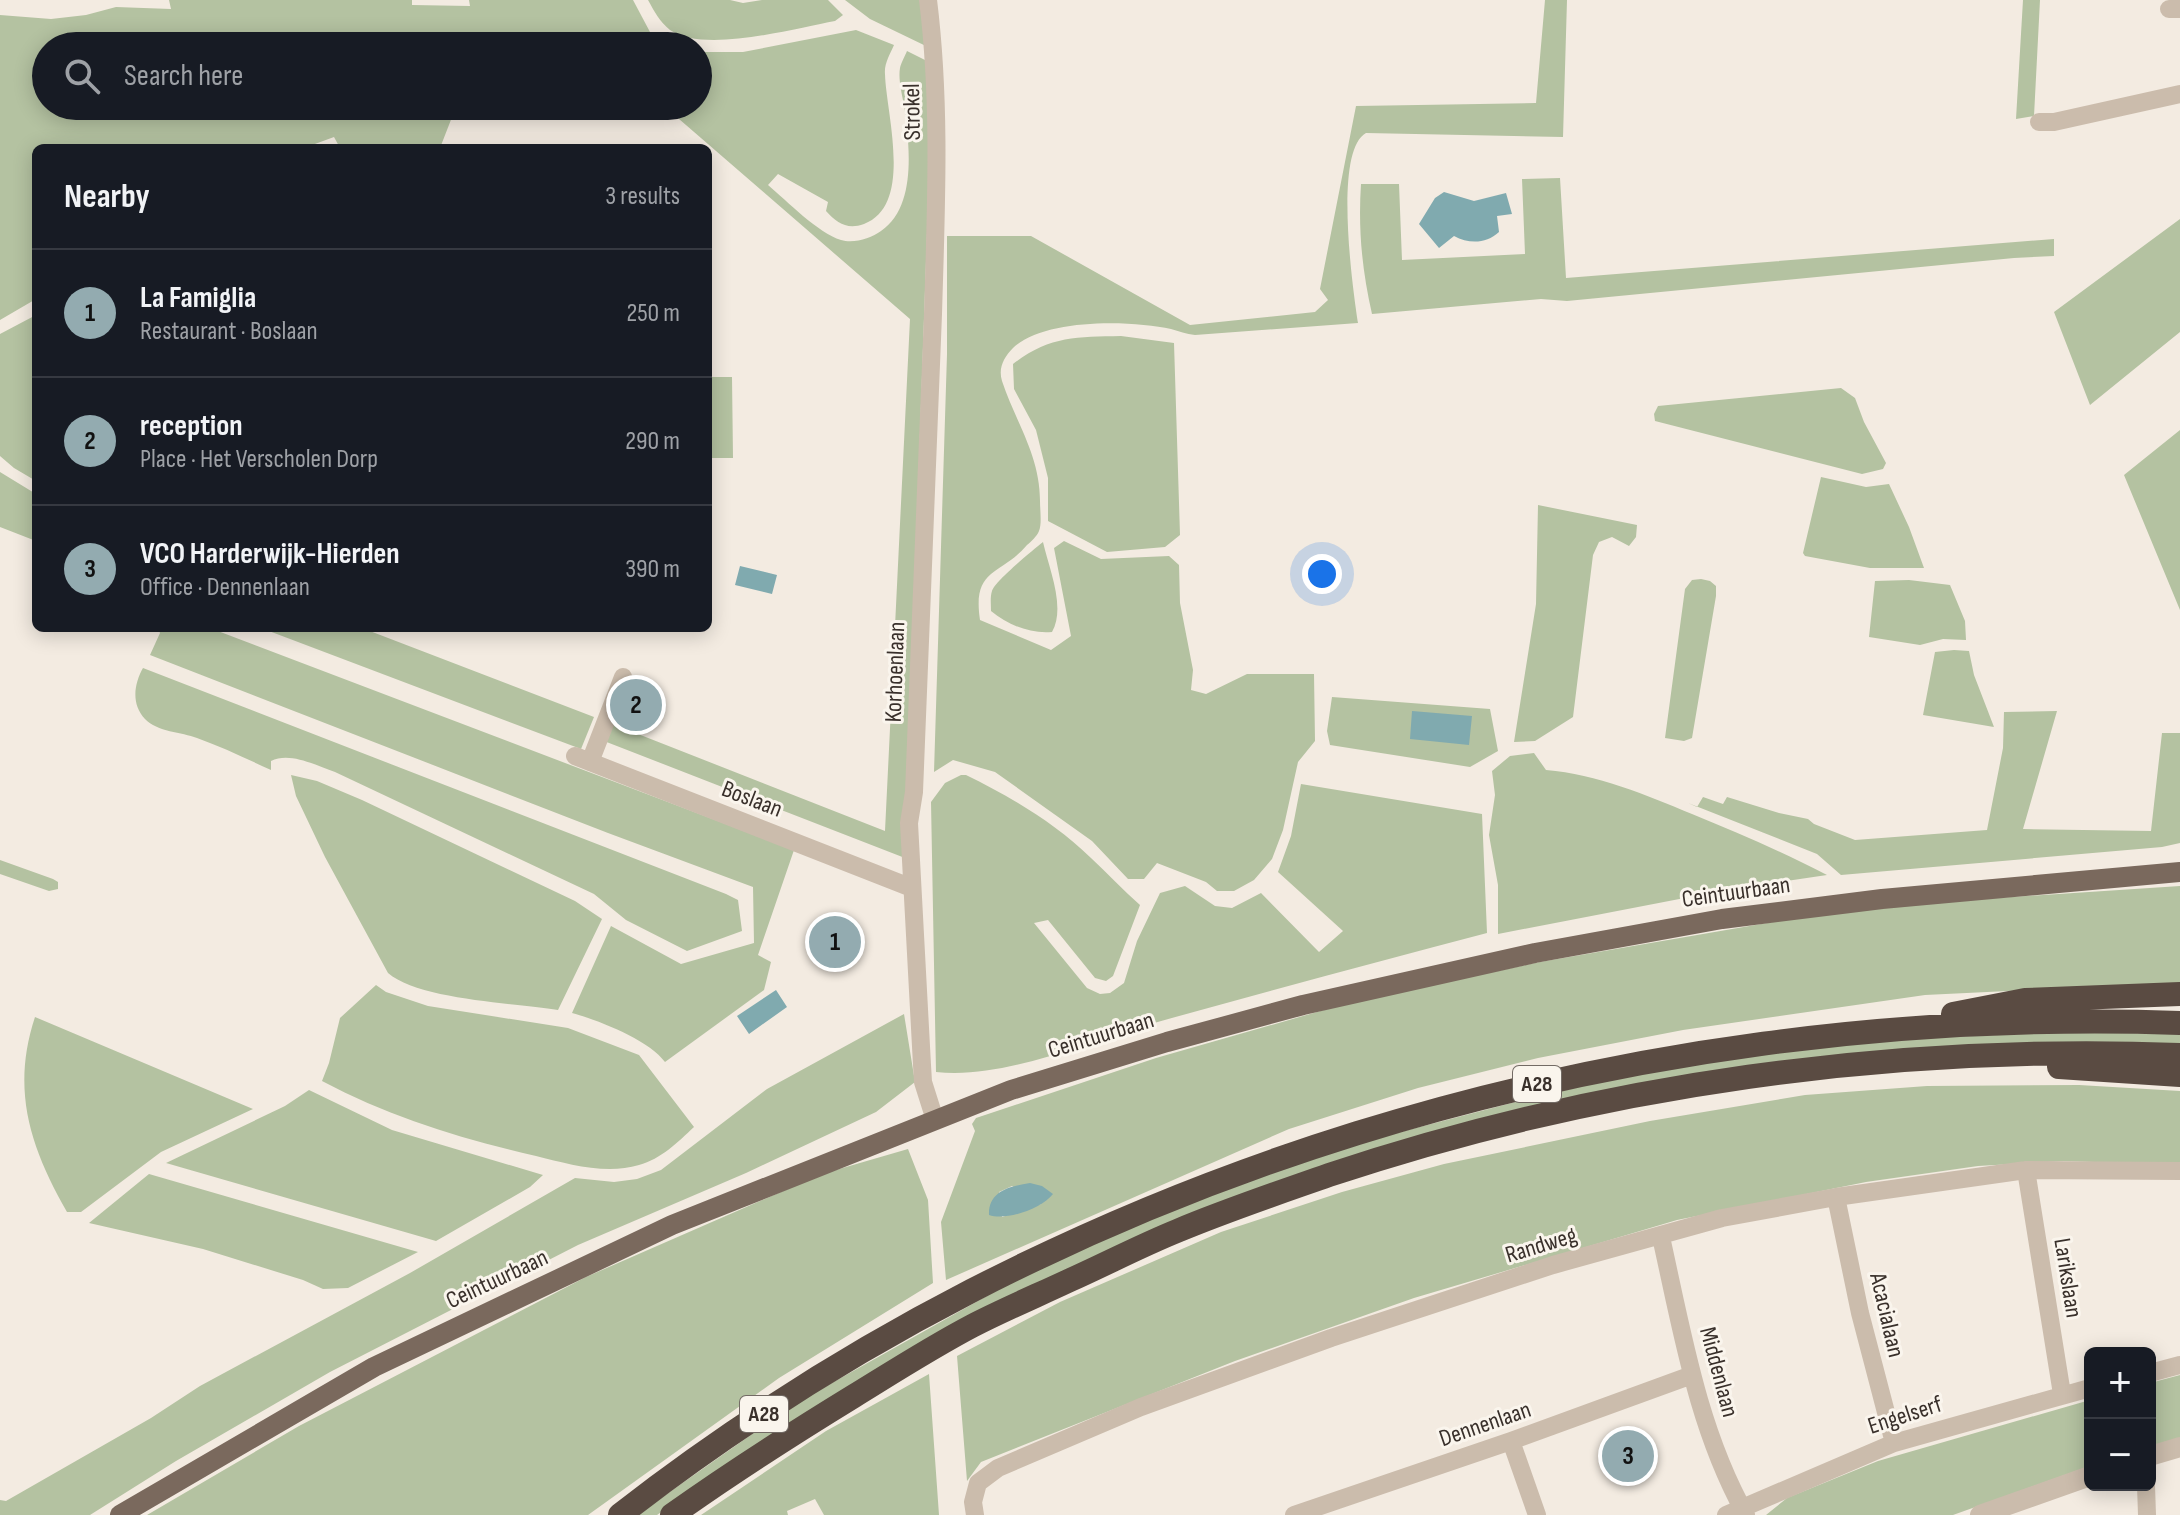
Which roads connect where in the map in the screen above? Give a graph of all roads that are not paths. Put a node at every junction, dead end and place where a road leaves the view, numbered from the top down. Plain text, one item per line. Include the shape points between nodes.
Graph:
1 (928, 0) edge
2 (2180, 94) edge
3 (2039, 122) dead end
4 (935, 223) joint
5 (623, 677) dead end
6 (2180, 872) edge
7 (912, 888) junction
8 (2180, 994) edge
9 (2180, 1023) edge
10 (1864, 1031) junction
11 (2180, 1055) edge
12 (1915, 1058) junction
13 (2180, 1075) edge
14 (935, 1120) junction
15 (2026, 1170) junction
16 (2180, 1171) edge
17 (1836, 1197) junction
18 (1661, 1237) junction
19 (2180, 1365) edge
20 (2156, 1371) edge
21 (1692, 1375) junction
22 (2084, 1389) edge
23 (2062, 1394) junction
24 (1511, 1441) junction
25 (1894, 1443) junction
26 (2180, 1447) edge
27 (2156, 1454) edge
28 (2084, 1478) edge
29 (2146, 1491) edge
30 (1738, 1512) edge
31 (1984, 1514) edge
32 (120, 1515) edge
33 (620, 1515) edge
34 (672, 1515) edge
35 (975, 1515) edge
36 (1294, 1515) edge
37 (1537, 1515) edge
38 (2147, 1515) edge

1 - 4 street, Strokel via 937,109
2 - 3 street
4 - 7 street, Korhoenlaan via 909,823
5 - 7 street, Boslaan via 582,759
6 - 14 main road, Ceintuurbaan via 1853,902 1535,953 1167,1042 1011,1090
7 - 14 street, Korhoenlaan via 923,1082
8 - 10 highway, A28 via 2025,1000
9 - 10 highway, A28 via 2083,1021
10 - 33 highway, A28 via 1582,1074 1411,1116 1221,1180 968,1292 825,1374
11 - 12 highway, A28
12 - 13 highway, A28
12 - 34 highway, A28 via 1699,1084 1590,1104 1458,1136 1284,1191 1179,1230 973,1325
14 - 32 main road, Ceintuurbaan via 672,1225 374,1367
15 - 16 street, Randweg
15 - 17 street, Randweg
15 - 23 street, Larikslaan
17 - 18 street, Randweg via 1722,1218
17 - 25 street, Acacialaan
18 - 21 street, Middenlaan
18 - 35 street, Randweg via 1553,1265 1141,1407 998,1468 978,1483
19 - 20 street
21 - 24 street, Dennenlaan
21 - 30 street, Middenlaan
22 - 23 street, Engelserf
23 - 25 street, Engelserf
24 - 36 street, Dennenlaan
24 - 37 street
25 - 30 street, Engelserf
26 - 27 street
28 - 31 street
29 - 38 street

